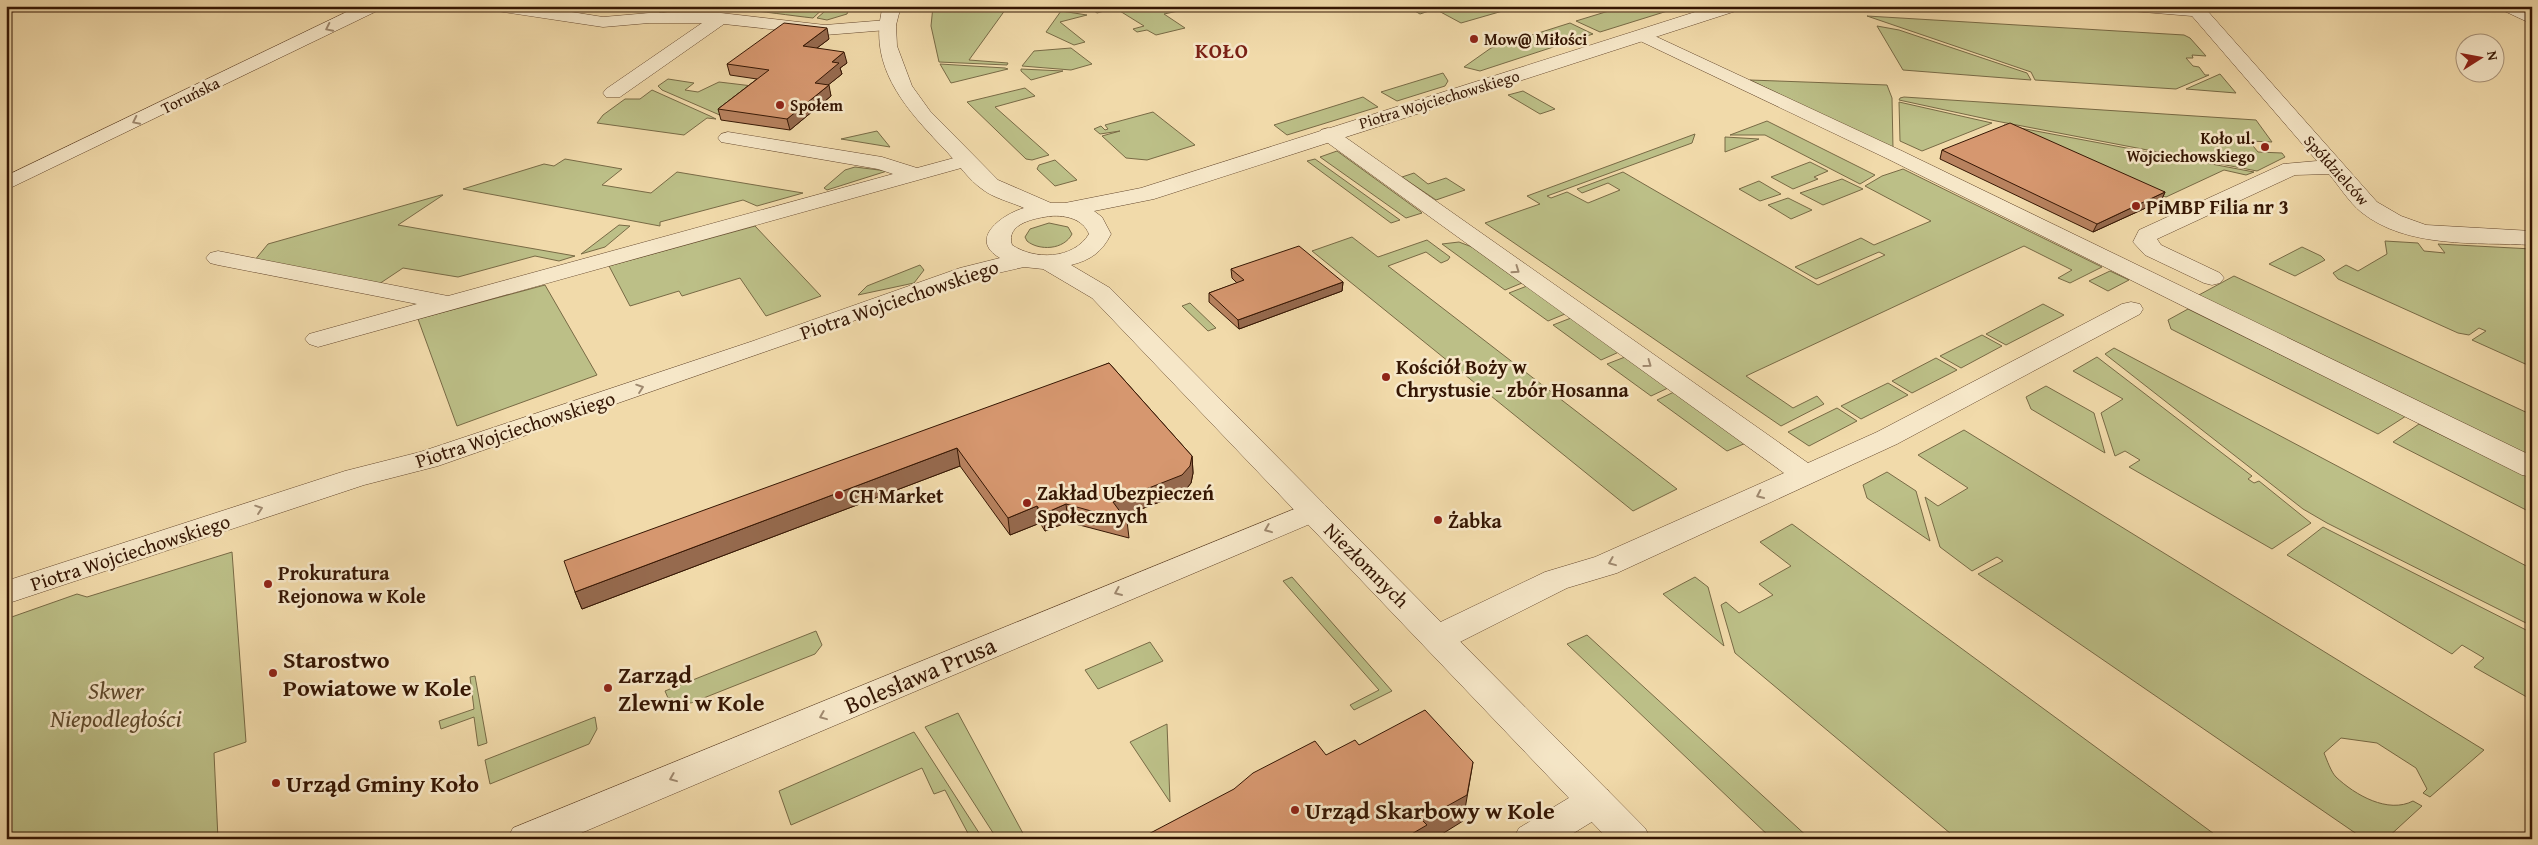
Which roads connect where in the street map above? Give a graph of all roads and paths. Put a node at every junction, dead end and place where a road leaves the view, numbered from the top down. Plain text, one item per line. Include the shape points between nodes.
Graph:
1 (14, 6) edge
2 (373, 6) edge
3 (497, 6) edge
4 (642, 6) edge
5 (892, 6) edge
6 (1733, 6) edge
7 (2131, 6) edge
8 (2508, 6) edge
9 (6, 9) edge
10 (2196, 9) edge
11 (721, 18) junction
12 (2532, 18) edge
13 (611, 21) junction
14 (887, 25) junction
15 (1644, 36) junction
16 (613, 93) dead end
17 (1328, 134) junction
18 (728, 138) dead end
19 (965, 161) junction
20 (2334, 168) junction
21 (914, 174) junction
22 (6, 184) edge
23 (990, 185) junction
24 (1146, 194) junction
25 (1057, 210) junction
26 (1003, 228) junction
27 (1096, 237) junction
28 (2532, 238) edge
29 (218, 258) dead end
30 (1022, 260) junction
31 (1048, 262) junction
32 (2212, 278) dead end
33 (1101, 292) junction
34 (446, 302) junction
35 (2131, 309) dead end
36 (318, 339) dead end
37 (2532, 468) edge
38 (1804, 474) junction
39 (1314, 511) junction
40 (6, 593) edge
41 (1438, 638) junction
42 (1595, 801) junction
43 (584, 827) edge
44 (526, 839) edge
45 (1532, 839) edge
46 (1632, 839) edge

1 - 9 street
2 -> 22 street, Toruńska
3 - 13 street
4 - 13 street
5 - 14 street
6 - 15 street, Piotra Wojciechowskiego
7 - 10 street
8 - 12 street
10 - 20 street, Spółdzielców
11 - 13 street
11 - 14 street via 825,30
11 - 16 street
14 - 19 street via 892,64 903,87 923,115
15 - 17 street, Piotra Wojciechowskiego
15 - 37 street via 1887,151
17 - 24 street, Piotra Wojciechowskiego
17 -> 38 street
18 - 21 street via 882,162
19 - 21 street
19 - 23 street
20 - 28 street, Spółdzielców via 2369,207 2393,221 2423,232
20 - 32 street via 2291,169 2147,235 2145,242 2153,250
21 - 34 street
23 - 25 street
23 - 26 street via 990,199
24 - 25 street, Piotra Wojciechowskiego
24 - 27 street, Piotra Wojciechowskiego
25 - 26 street, Piotra Wojciechowskiego via 1022,216
25 - 27 street via 1087,216
26 - 30 street via 999,236 1003,250
27 - 31 street, Piotra Wojciechowskiego via 1074,257
27 - 33 street
29 - 34 street
30 - 31 street
40 -> 30 street, Piotra Wojciechowskiego via 355,478 428,459 762,346 968,272
31 - 33 street, Niezłomnych
33 - 39 street, Niezłomnych
34 - 36 street
35 - 38 street via 1887,438
38 -> 41 street via 1606,565 1556,580
39 - 41 street, Niezłomnych
39 -> 43 street, Bolesława Prusa
41 - 42 street, Niezłomnych
42 - 45 street
42 - 46 street, Niezłomnych
43 - 44 street, Bolesława Prusa

